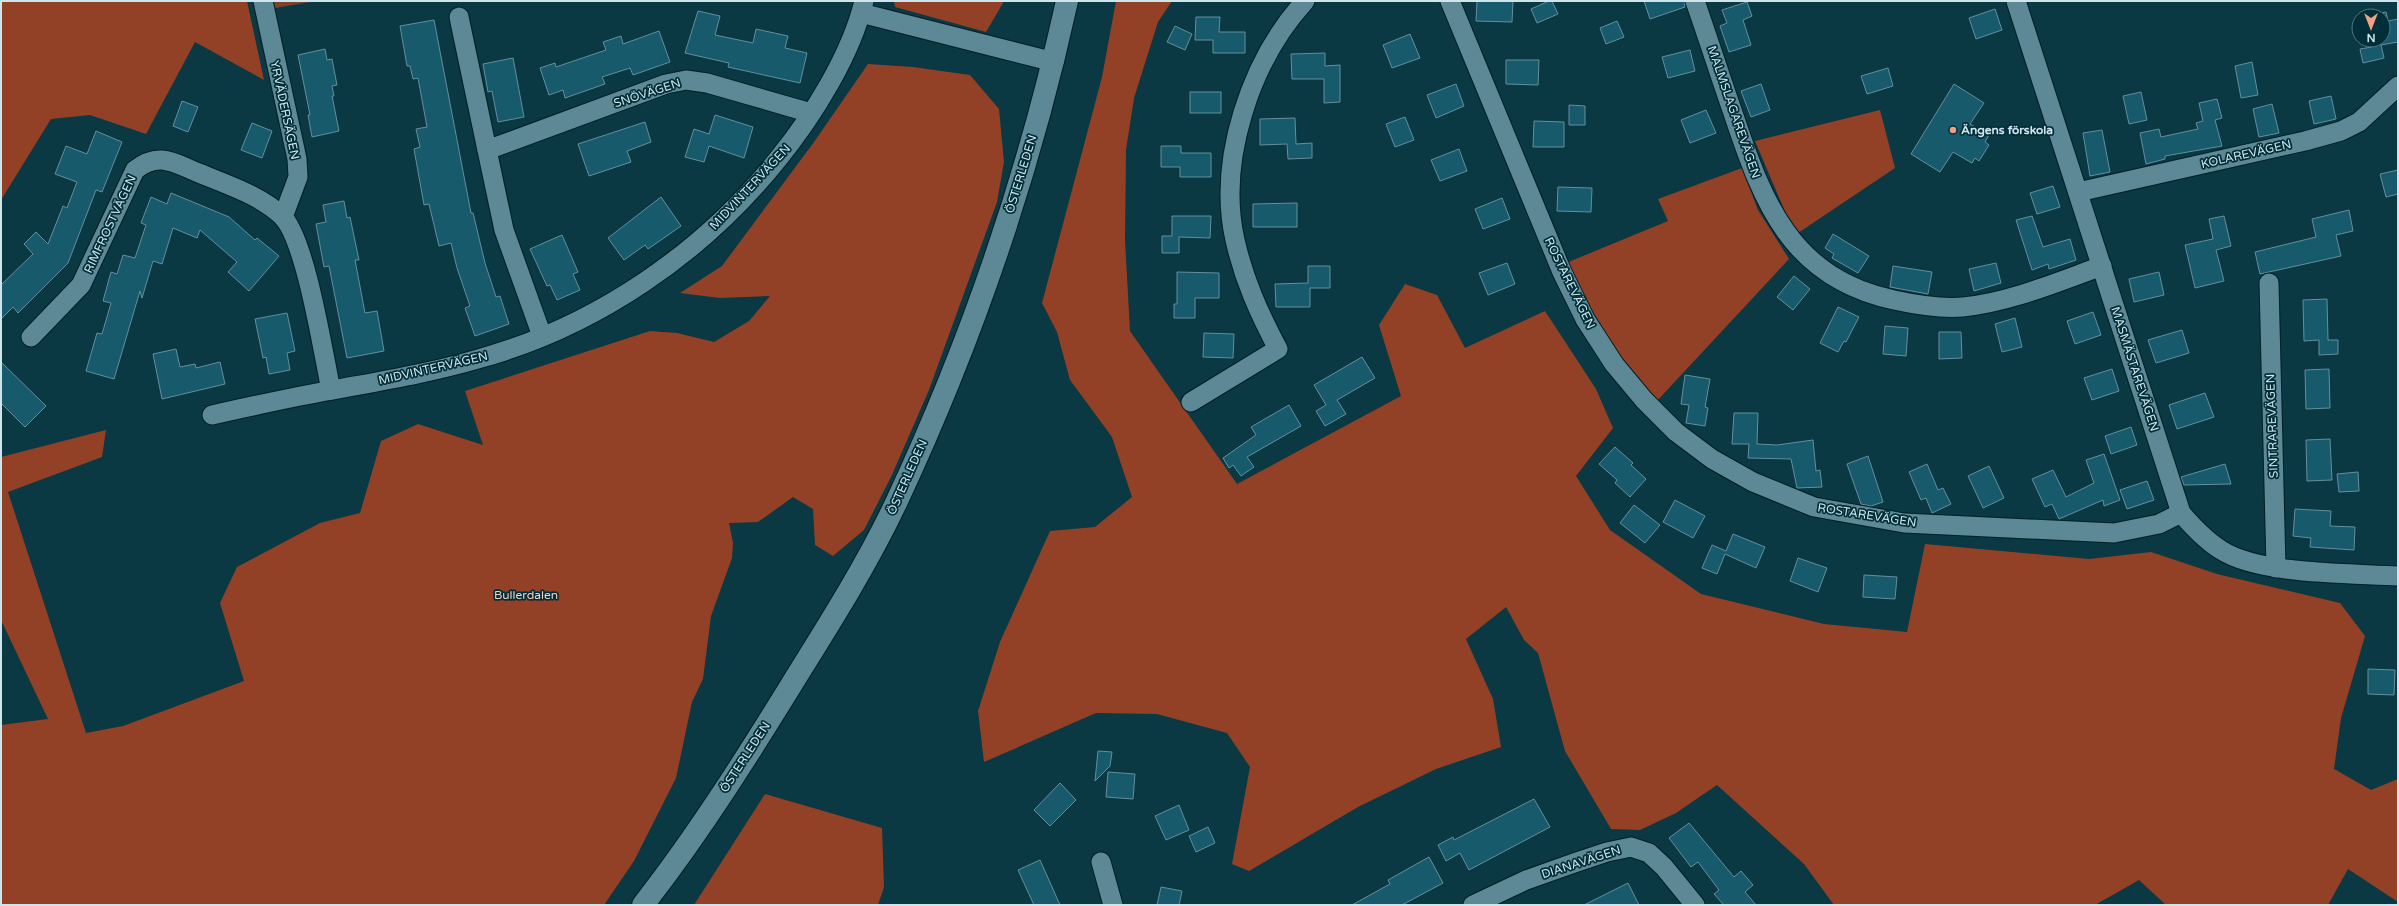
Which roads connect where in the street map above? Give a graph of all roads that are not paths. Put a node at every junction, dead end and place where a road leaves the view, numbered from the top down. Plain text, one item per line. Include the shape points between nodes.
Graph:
1 (263, 1) edge
2 (1067, 1) edge
3 (1305, 1) edge
4 (1450, 1) edge
5 (1695, 1) edge
6 (2016, 1) edge
7 (863, 7) edge
8 (459, 17) dead end
9 (1054, 62) junction
10 (2398, 86) edge
11 (811, 113) junction
12 (487, 150) junction
13 (2078, 192) junction
14 (283, 217) junction
15 (2102, 266) junction
16 (2269, 284) dead end
17 (542, 336) junction
18 (31, 337) dead end
19 (331, 390) junction
20 (1191, 402) dead end
21 (212, 415) dead end
22 (2181, 513) junction
23 (2276, 568) junction
24 (2398, 576) edge
25 (1101, 862) dead end
26 (1476, 904) edge
27 (643, 905) edge
28 (1114, 905) edge
29 (1695, 905) edge

1 - 14 street, YRVÄDERSÄGEN via 297,159 298,177
2 - 9 main road, ÖSTERLEDEN
3 - 20 street via 1278,35 1263,61 1249,94 1232,164 1231,202 1234,238 1254,304 1278,349
4 - 22 street, ROSTAREVÄGEN via 1562,272 1585,318 1614,364 1644,400 1676,432 1712,459 1753,482 1814,507 1904,523 2114,533 2158,524
5 - 15 street, MALMSLAGAREVÄGEN via 1748,158 1777,222 1794,244 1816,264 1846,284 1873,296 1941,308 1963,307 2030,291
6 - 13 street, MASMÄSTAREVÄGEN
7 - 9 street, MIDVINTERVÄGEN
7 - 11 street, MIDVINTERVÄGEN via 841,60
8 - 12 street
9 - 27 main road, ÖSTERLEDEN via 1029,150 980,302 957,363 896,504 832,618 758,740
10 - 13 street, KOLAREVÄGEN via 2359,122 2341,131
11 - 12 street, SNÖVÄGEN via 706,83 686,80 666,84
11 - 17 street, MIDVINTERVÄGEN via 768,171 714,228 683,254 608,305
12 - 17 street via 504,230
13 - 15 street, MASMÄSTAREVÄGEN
14 - 18 street, RIMFROSTVÄGEN via 269,205 175,163 160,159 146,162 135,170 81,285
14 - 19 street, RIMFROSTVÄGEN via 295,237 308,280
15 - 22 street, MASMÄSTAREVÄGEN
16 - 23 street, SINTRAREVÄGEN
17 - 19 street, MIDVINTERVÄGEN via 479,359 408,376
19 - 21 street, MIDVINTERVÄGEN
22 - 23 street, MASMÄSTAREVÄGEN via 2199,534 2222,551 2247,561
23 - 24 street, MASMÄSTAREVÄGEN
25 - 28 street
26 - 29 street, DIANAVÄGEN via 1526,880 1607,852 1631,847 1649,853

